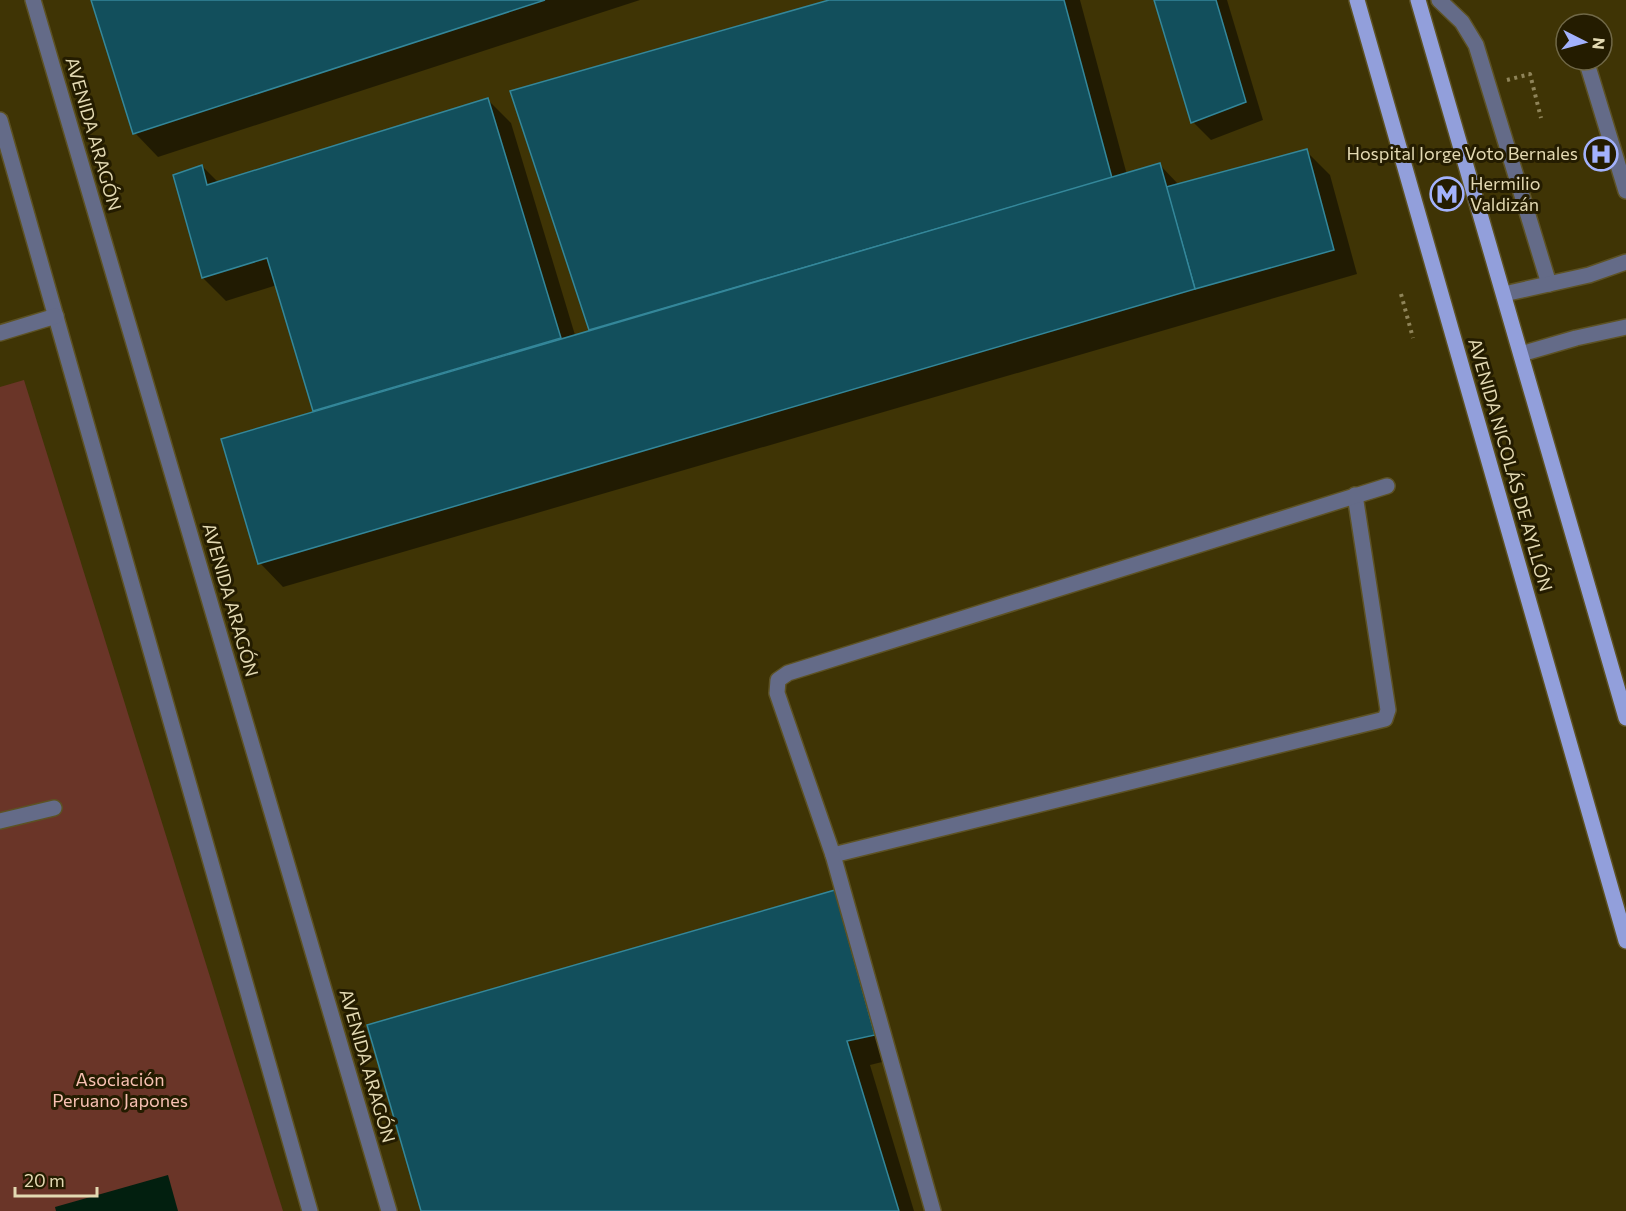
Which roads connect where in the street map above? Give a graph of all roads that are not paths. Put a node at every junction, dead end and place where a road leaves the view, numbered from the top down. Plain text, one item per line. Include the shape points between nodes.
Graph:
1 (33, 0) edge
2 (1356, 0) edge
3 (1418, 0) edge
4 (1439, 0) edge
5 (1590, 72) edge
6 (0, 120) edge
7 (1626, 190) edge
8 (1626, 262) edge
9 (1550, 284) junction
10 (1504, 294) junction
11 (56, 316) junction
12 (1626, 327) edge
13 (0, 333) edge
14 (1521, 354) junction
15 (1387, 486) dead end
16 (1355, 495) junction
17 (1620, 673) edge
18 (1626, 718) edge
19 (54, 808) dead end
20 (0, 821) edge
21 (833, 855) junction
22 (1626, 941) edge
23 (310, 1211) edge
24 (389, 1211) edge
25 (933, 1211) edge

1 - 24 street, AVENIDA ARAGÓN
2 - 22 main road, AVENIDA NICOLÁS DE AYLLÓN
3 - 10 main road
4 - 9 street via 1462,22 1476,45
5 - 7 street
6 - 11 street
8 - 9 street
9 - 10 street
10 - 14 main road
11 - 13 street
11 - 23 street
12 - 14 street
14 - 17 main road
15 - 16 street
16 - 21 street via 788,673 778,680 777,693
16 - 21 street via 1388,710 1385,719
17 - 18 main road
19 - 20 street
21 - 25 street

